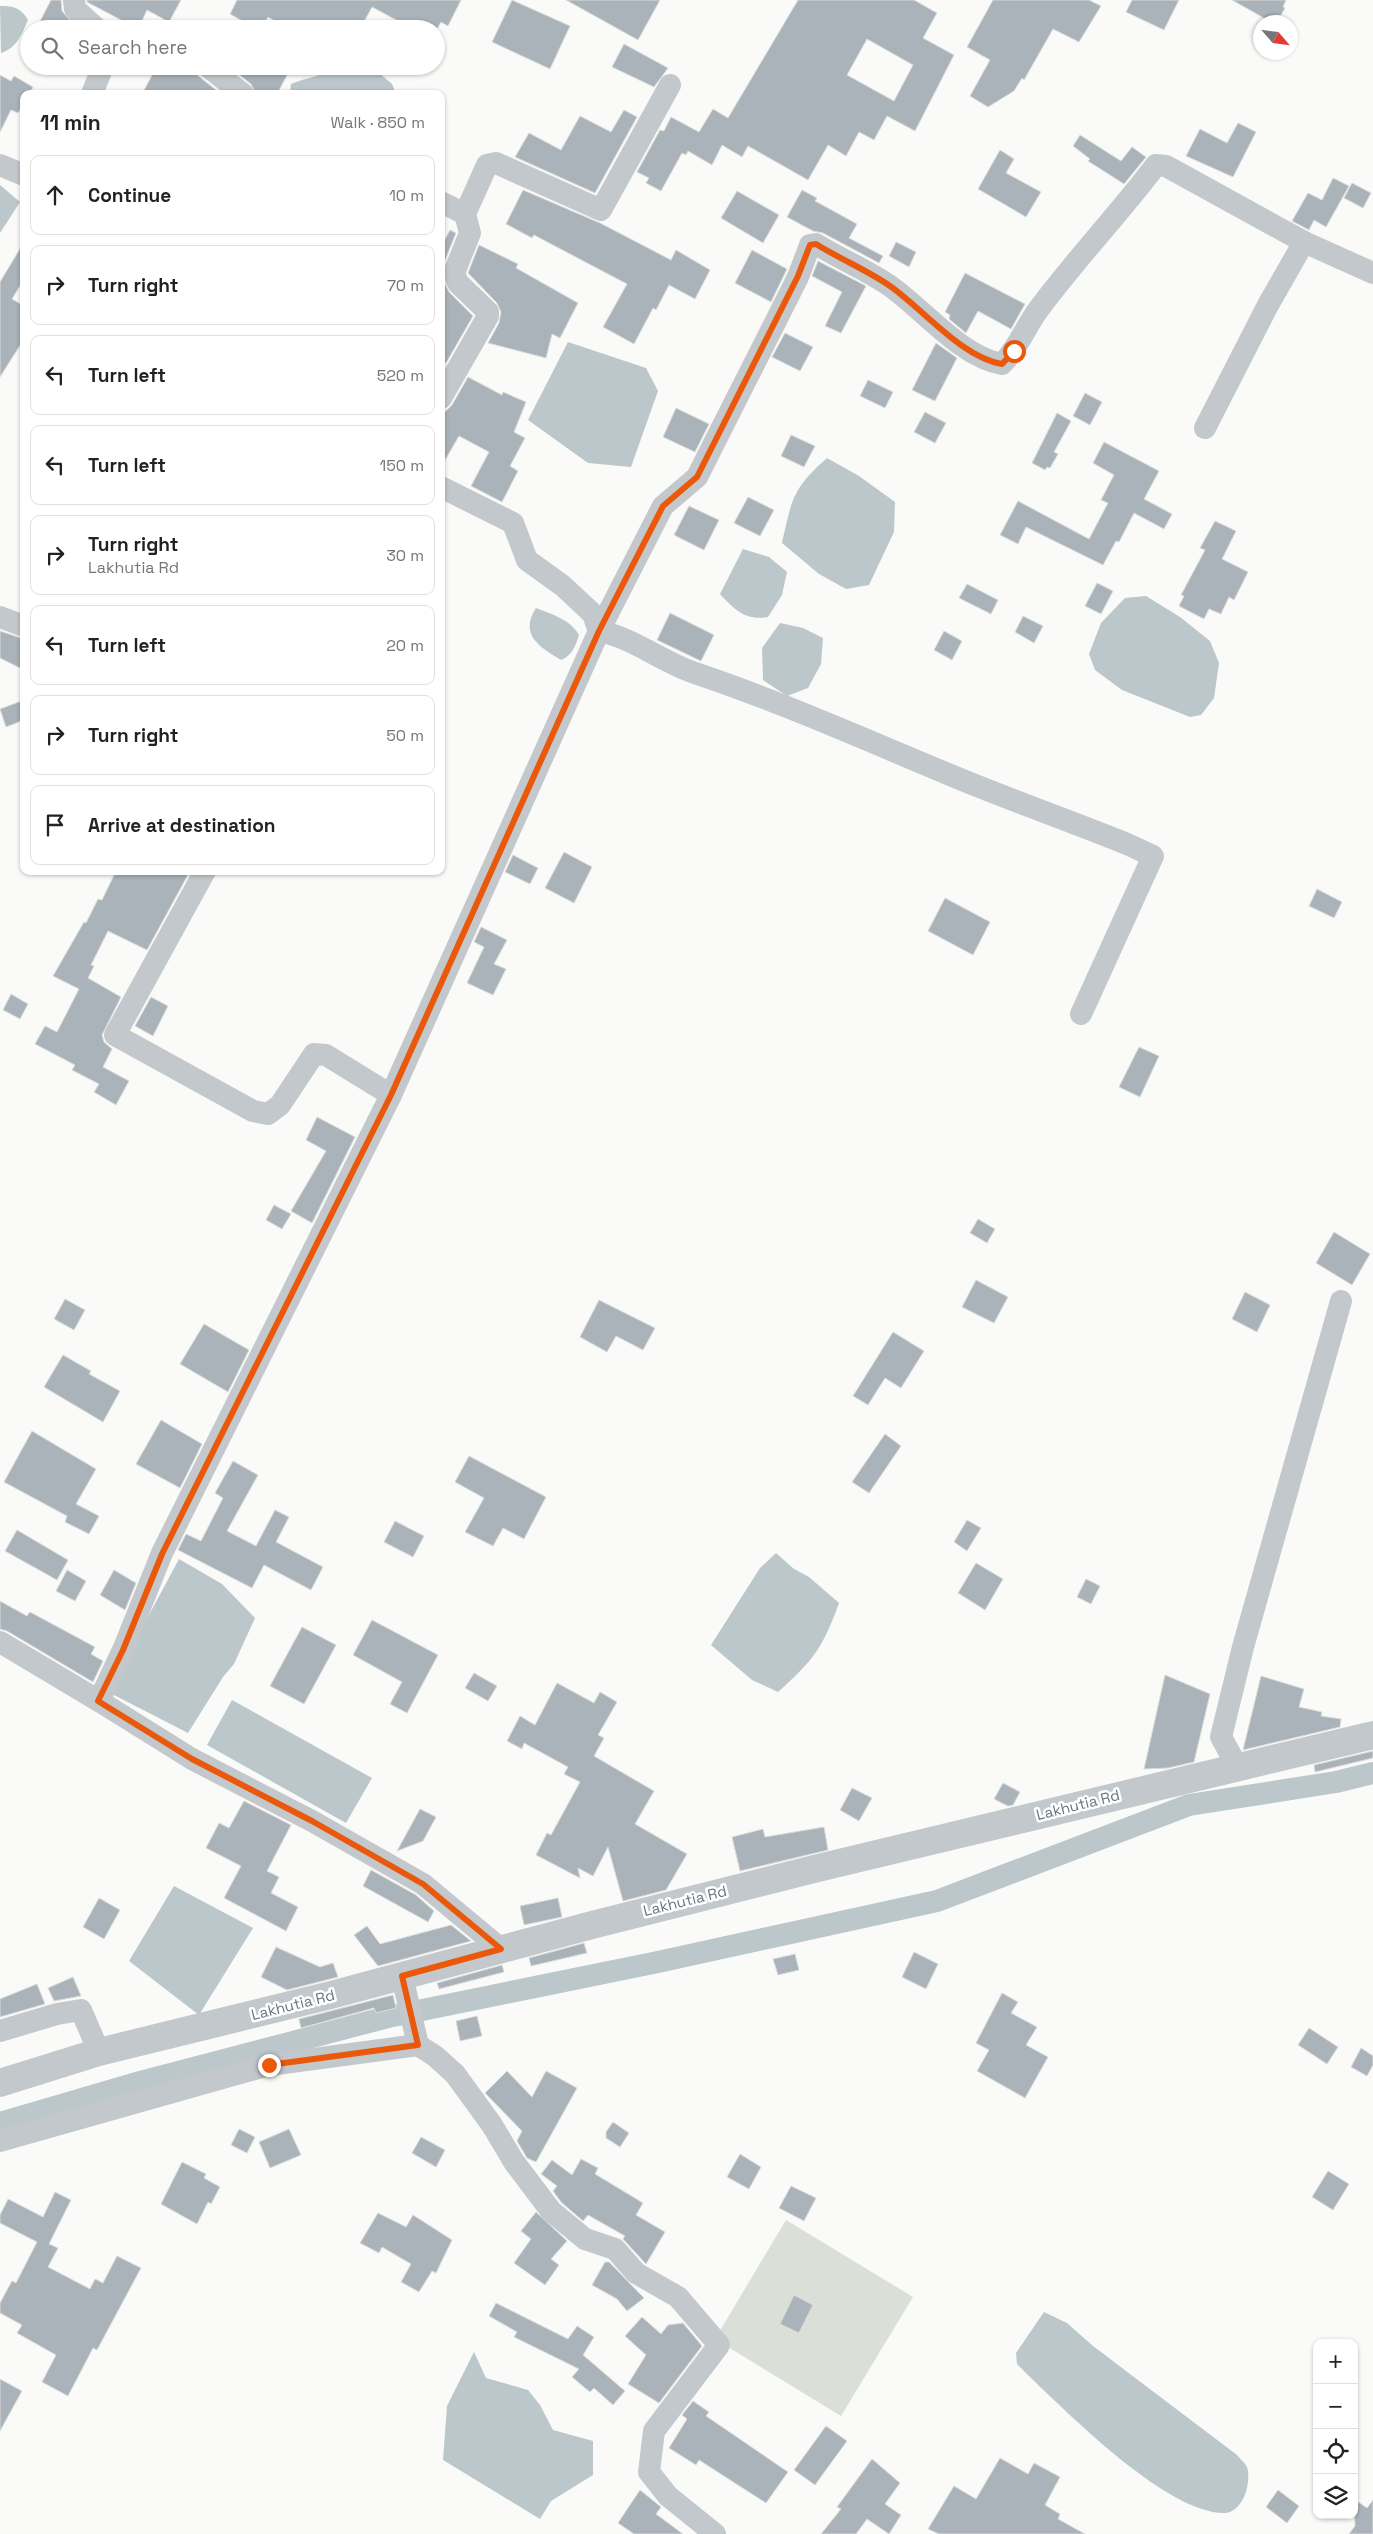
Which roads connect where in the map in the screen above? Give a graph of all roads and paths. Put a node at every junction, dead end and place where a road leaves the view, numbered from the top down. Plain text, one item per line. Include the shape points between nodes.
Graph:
1 (74, 0) edge
2 (88, 20) edge
3 (99, 75) edge
4 (219, 75) edge
5 (670, 85) dead end
6 (94, 90) edge
7 (238, 90) edge
8 (0, 165) edge
9 (20, 173) edge
10 (445, 204) edge
11 (465, 214) junction
12 (1304, 242) junction
13 (1373, 274) edge
14 (445, 391) edge
15 (1205, 428) dead end
16 (445, 489) edge
17 (0, 617) edge
18 (20, 624) edge
19 (599, 631) junction
20 (204, 875) edge
21 (1081, 1014) dead end
22 (391, 1095) junction
23 (1341, 1301) dead end
24 (0, 1642) edge
25 (98, 1701) junction
26 (1373, 1735) edge
27 (1236, 1766) junction
28 (501, 1949) junction
29 (404, 1987) junction
30 (0, 2031) edge
31 (417, 2040) junction
32 (99, 2052) junction
33 (0, 2083) edge
34 (0, 2141) edge
35 (716, 2534) edge

1 - 2 street via 76,9
3 - 6 street
4 - 7 street
5 - 11 street via 601,210 496,163 488,165
8 - 9 street
10 - 11 street
11 - 14 street via 470,233 454,273 455,279 489,314
12 - 13 street
12 - 15 street
12 - 19 street via 1166,166 1156,164 1037,312 1014,351 1002,364 990,362 942,331 890,286 816,244 810,245 798,276 697,477 663,506
16 - 19 street via 512,523 527,560 563,586 593,614
17 - 18 street
19 - 21 street via 616,635 693,672 818,718 1153,856
19 - 22 street
20 - 22 street via 115,1035 253,1111 268,1114 280,1105 314,1054 326,1055
22 - 25 street via 162,1554 123,1650
23 - 27 street via 1243,1647 1222,1737
24 - 25 street
25 - 28 street via 192,1759 312,1821 423,1884
26 - 27 street, Lakhutia Rd
27 - 28 street, Lakhutia Rd
28 - 29 street, Lakhutia Rd
29 - 31 street
29 - 32 street, Lakhutia Rd
30 - 32 street via 81,2010
31 - 34 street via 269,2065
31 - 35 street via 455,2074 551,2211 585,2239 615,2249 636,2273 678,2297 719,2345 654,2431 649,2472 668,2496
32 - 33 street, Lakhutia Rd

